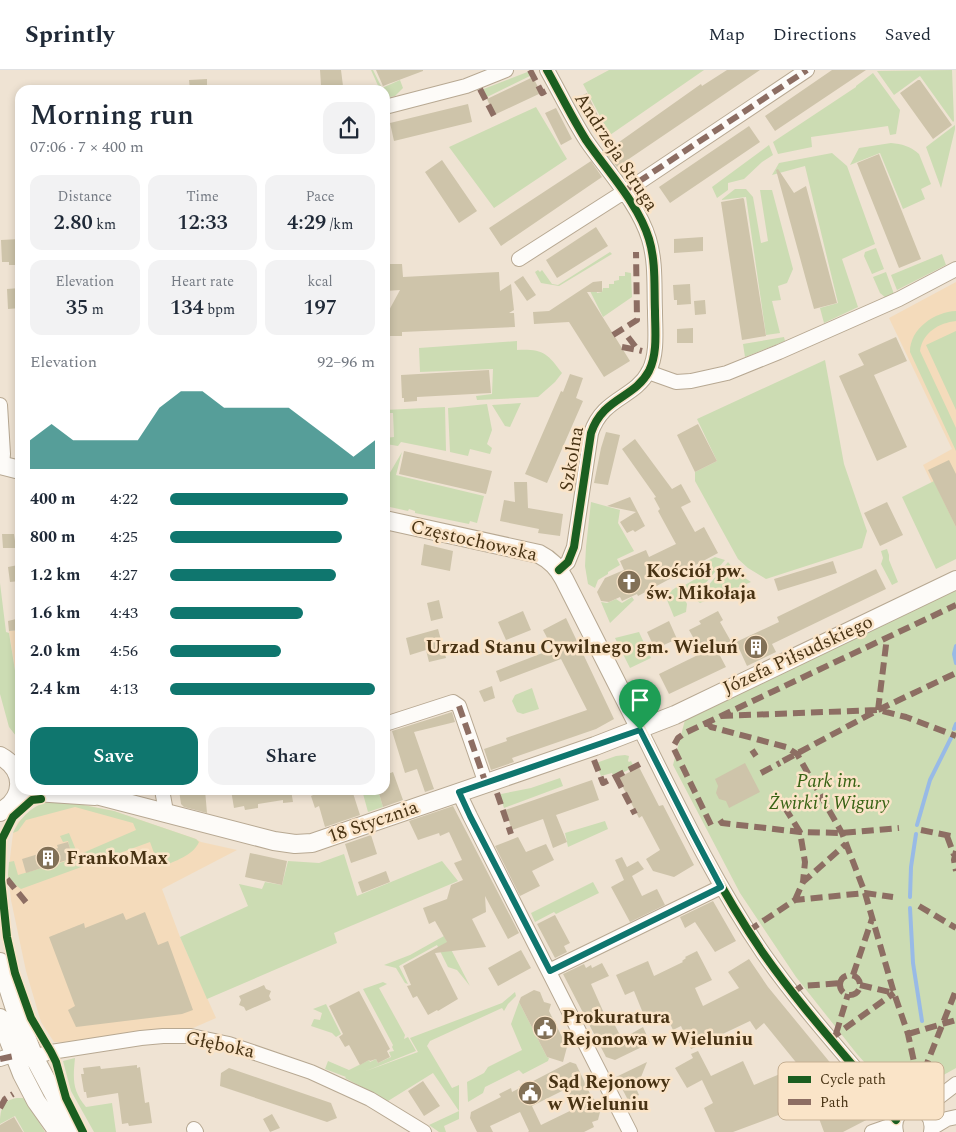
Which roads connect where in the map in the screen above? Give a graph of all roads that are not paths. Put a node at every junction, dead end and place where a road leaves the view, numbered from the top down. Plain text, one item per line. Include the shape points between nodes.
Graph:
1 (506, 70) edge
2 (547, 70) edge
3 (807, 70) edge
4 (390, 106) edge
5 (623, 192) junction
6 (519, 259) dead end
7 (956, 269) edge
8 (648, 372) junction
9 (0, 405) edge
10 (1, 466) edge
11 (15, 469) edge
12 (390, 521) edge
13 (559, 570) junction
14 (956, 580) edge
15 (390, 722) edge
16 (640, 730) junction
17 (1, 756) edge
18 (15, 769) edge
19 (486, 784) junction
20 (459, 792) junction
21 (16, 795) edge
22 (21, 795) edge
23 (110, 795) edge
24 (163, 795) edge
25 (15, 799) junction
26 (0, 812) edge
27 (164, 813) junction
28 (721, 887) junction
29 (0, 962) edge
30 (550, 971) junction
31 (0, 1018) edge
32 (34, 1057) junction
33 (7, 1058) edge
34 (850, 1062) edge
35 (956, 1084) edge
36 (944, 1093) edge
37 (956, 1118) edge
38 (896, 1126) edge
39 (932, 1130) edge
40 (625, 1131) edge
41 (58, 1132) edge
42 (74, 1132) edge
43 (424, 1132) edge
44 (872, 1132) edge

1 - 4 street via 466,86
2 - 5 street, Andrzeja Struga via 586,139
3 - 5 street
5 - 6 street
5 - 8 street, Andrzeja Struga via 641,219 652,253 655,342
7 - 8 street via 892,302 727,373 676,382
8 - 13 street, Szkolna via 632,390 603,411 594,423 574,547 568,562
9 - 10 street
10 - 11 main road
12 - 13 main road, Częstochowska via 539,554
13 - 16 main road
14 - 16 main road, Józefa Piłsudskiego
15 - 19 street via 453,702 459,706
16 - 19 main road, 18 Stycznia
16 - 28 street
17 - 18 main road
19 - 20 main road, 18 Stycznia
20 - 27 main road, 18 Stycznia via 303,844 274,841
20 - 30 street
21 - 25 main road
22 - 25 main road, 18 Stycznia
23 - 27 main road, 18 Stycznia
24 - 27 street
25 - 26 main road
28 - 30 street
28 - 34 street via 779,975
29 - 32 main road
30 - 40 street
31 - 33 main road
32 - 33 street, Głęboka
32 - 42 main road
32 - 43 street, Głęboka via 163,1036 184,1035 212,1040 272,1057 318,1075 370,1100
33 - 41 main road via 22,1074
35 - 36 street
37 - 39 street via 947,1119
38 - 44 street

